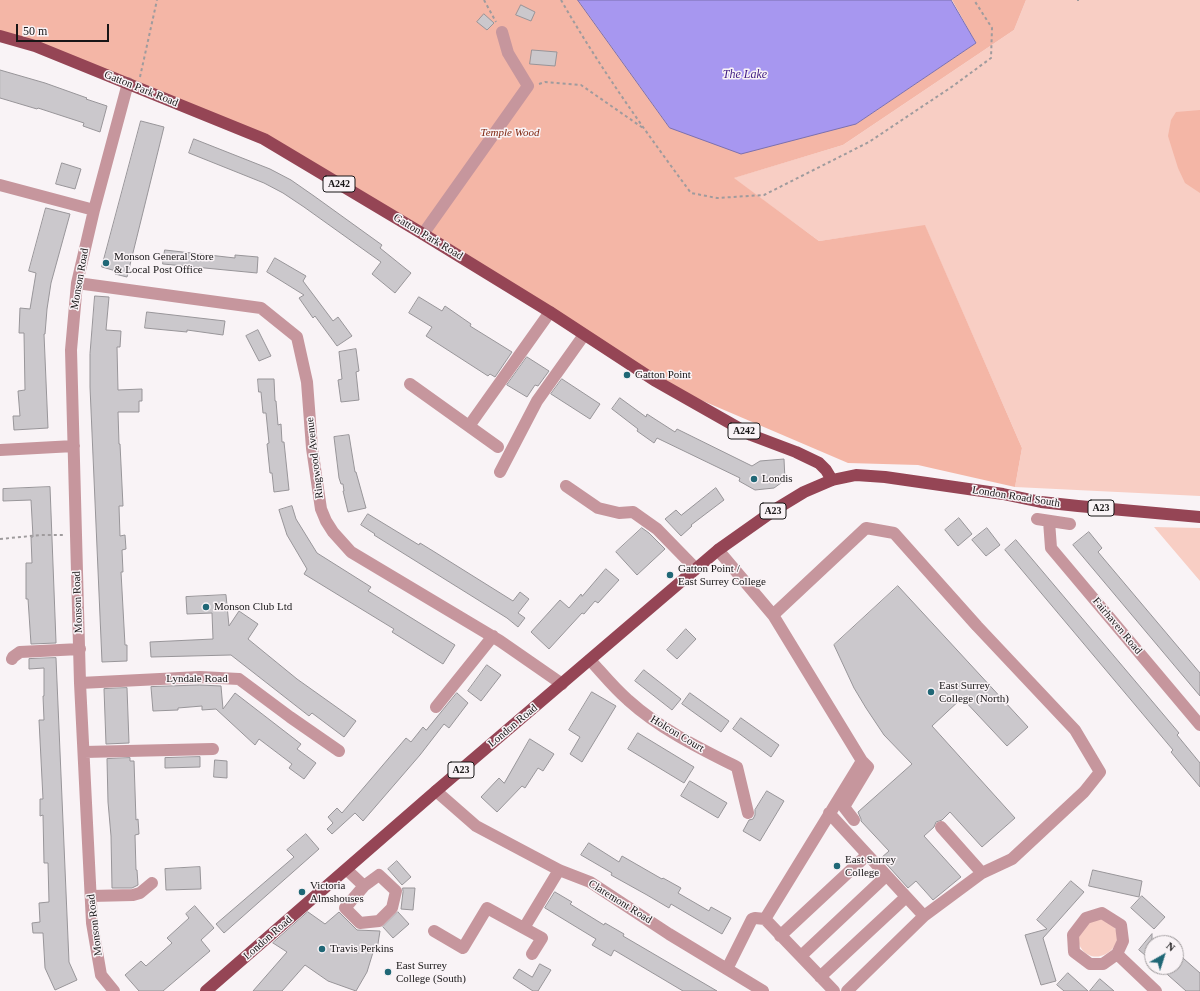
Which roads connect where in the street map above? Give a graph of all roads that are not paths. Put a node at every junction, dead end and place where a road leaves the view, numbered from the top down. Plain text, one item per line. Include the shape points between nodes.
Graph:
1 (502, 32) road end
2 (0, 36) edge
3 (134, 81) junction
4 (0, 186) edge
5 (94, 210) junction
6 (423, 234) junction
7 (77, 283) junction
8 (550, 312) junction
9 (584, 335) junction
10 (410, 384) dead end
11 (469, 426) junction
12 (74, 446) junction
13 (498, 447) dead end
14 (0, 450) edge
15 (500, 472) dead end
16 (832, 480) junction
17 (566, 486) dead end
18 (1200, 517) edge
19 (1036, 519) dead end
20 (1049, 521) junction
21 (1070, 524) dead end
22 (718, 550) junction
23 (696, 569) junction
24 (773, 614) junction
25 (493, 636) junction
26 (80, 649) junction
27 (12, 659) dead end
28 (590, 660) junction
29 (80, 683) junction
30 (562, 684) junction
31 (436, 707) dead end
32 (1200, 724) edge
33 (213, 749) dead end
34 (339, 751) dead end
35 (84, 752) junction
36 (862, 761) junction
37 (436, 791) junction
38 (748, 813) dead end
39 (829, 813) junction
40 (854, 820) dead end
41 (941, 827) dead end
42 (867, 855) junction
43 (347, 870) junction
44 (559, 870) junction
45 (982, 873) junction
46 (886, 876) junction
47 (152, 883) dead end
48 (364, 886) dead end
49 (91, 896) junction
50 (906, 897) junction
51 (924, 916) junction
52 (765, 919) junction
53 (524, 928) junction
54 (434, 931) dead end
55 (780, 936) junction
56 (532, 954) dead end
57 (1117, 954) junction
58 (801, 956) junction
59 (727, 969) junction
60 (820, 977) junction
61 (114, 991) edge
62 (206, 991) edge
63 (763, 991) edge
64 (834, 991) edge
65 (847, 991) edge
66 (1156, 991) edge

1 - 6 street via 508,53 528,86
2 - 3 main road, Gatton Park Road / A242
3 - 5 street, Monson Road
3 - 6 main road, Gatton Park Road / A242 via 264,139
4 - 5 street
5 - 7 street, Monson Road
6 - 8 main road, Gatton Park Road / A242
7 - 12 street, Monson Road via 71,350
7 - 25 street, Ringwood Avenue via 262,308 279,322 296,337 307,382 312,448 321,509 333,532 351,552
8 - 9 main road, Gatton Park Road / A242
8 - 11 street
9 - 15 street via 537,401
9 - 16 main road, Gatton Park Road / A242 via 654,380 751,435 818,462
10 - 11 street
11 - 13 street
12 - 14 street
12 - 26 street, Monson Road
16 - 18 main road, London Road South / A23 via 856,474 1078,506
16 - 22 main road, London Road / A23 via 787,502
17 - 23 street via 598,508 619,513 633,512 657,529
19 - 20 street
20 - 21 street
20 - 32 street, Fairhaven Road via 1051,548
22 - 23 main road, London Road / A23
22 - 24 street
23 - 28 main road, London Road / A23
24 - 36 street
24 - 45 street via 866,528 894,533 1075,730 1100,772 1084,792 1012,859
25 - 30 street, Ringwood Avenue
25 - 31 street
26 - 27 street via 24,652
26 - 29 street, Monson Road
28 - 30 main road, London Road / A23
28 - 38 street, Holcon Court via 627,700 653,721 737,767
29 - 34 street, Lyndale Road via 239,679
29 - 35 street, Monson Road
30 - 37 main road, London Road / A23
33 - 35 street
35 - 49 street, Monson Road
36 - 39 street
36 - 40 street via 868,767 844,807
37 - 43 main road, London Road / A23
37 - 44 street, Claremont Road via 476,826
39 - 42 street
39 - 52 street
41 - 45 street
42 - 46 street
42 - 55 street
43 - 48 street
43 - 62 main road, London Road / A23
44 - 53 street
44 - 59 street, Claremont Road via 590,882
45 - 51 street
46 - 50 street
46 - 58 street
47 - 49 street via 140,893 133,895
49 - 61 street, Monson Road via 92,923 101,975
50 - 51 street
50 - 60 street
51 - 65 street
52 - 55 street
52 - 59 street via 752,919
53 - 54 street via 487,908 463,948
53 - 56 street via 542,938
55 - 58 street
57 - 57 street via 1103,964 1090,964 1074,952 1073,935 1086,918 1102,913 1121,925 1123,941
57 - 66 street
58 - 60 street
59 - 63 street, Claremont Road
60 - 64 street

